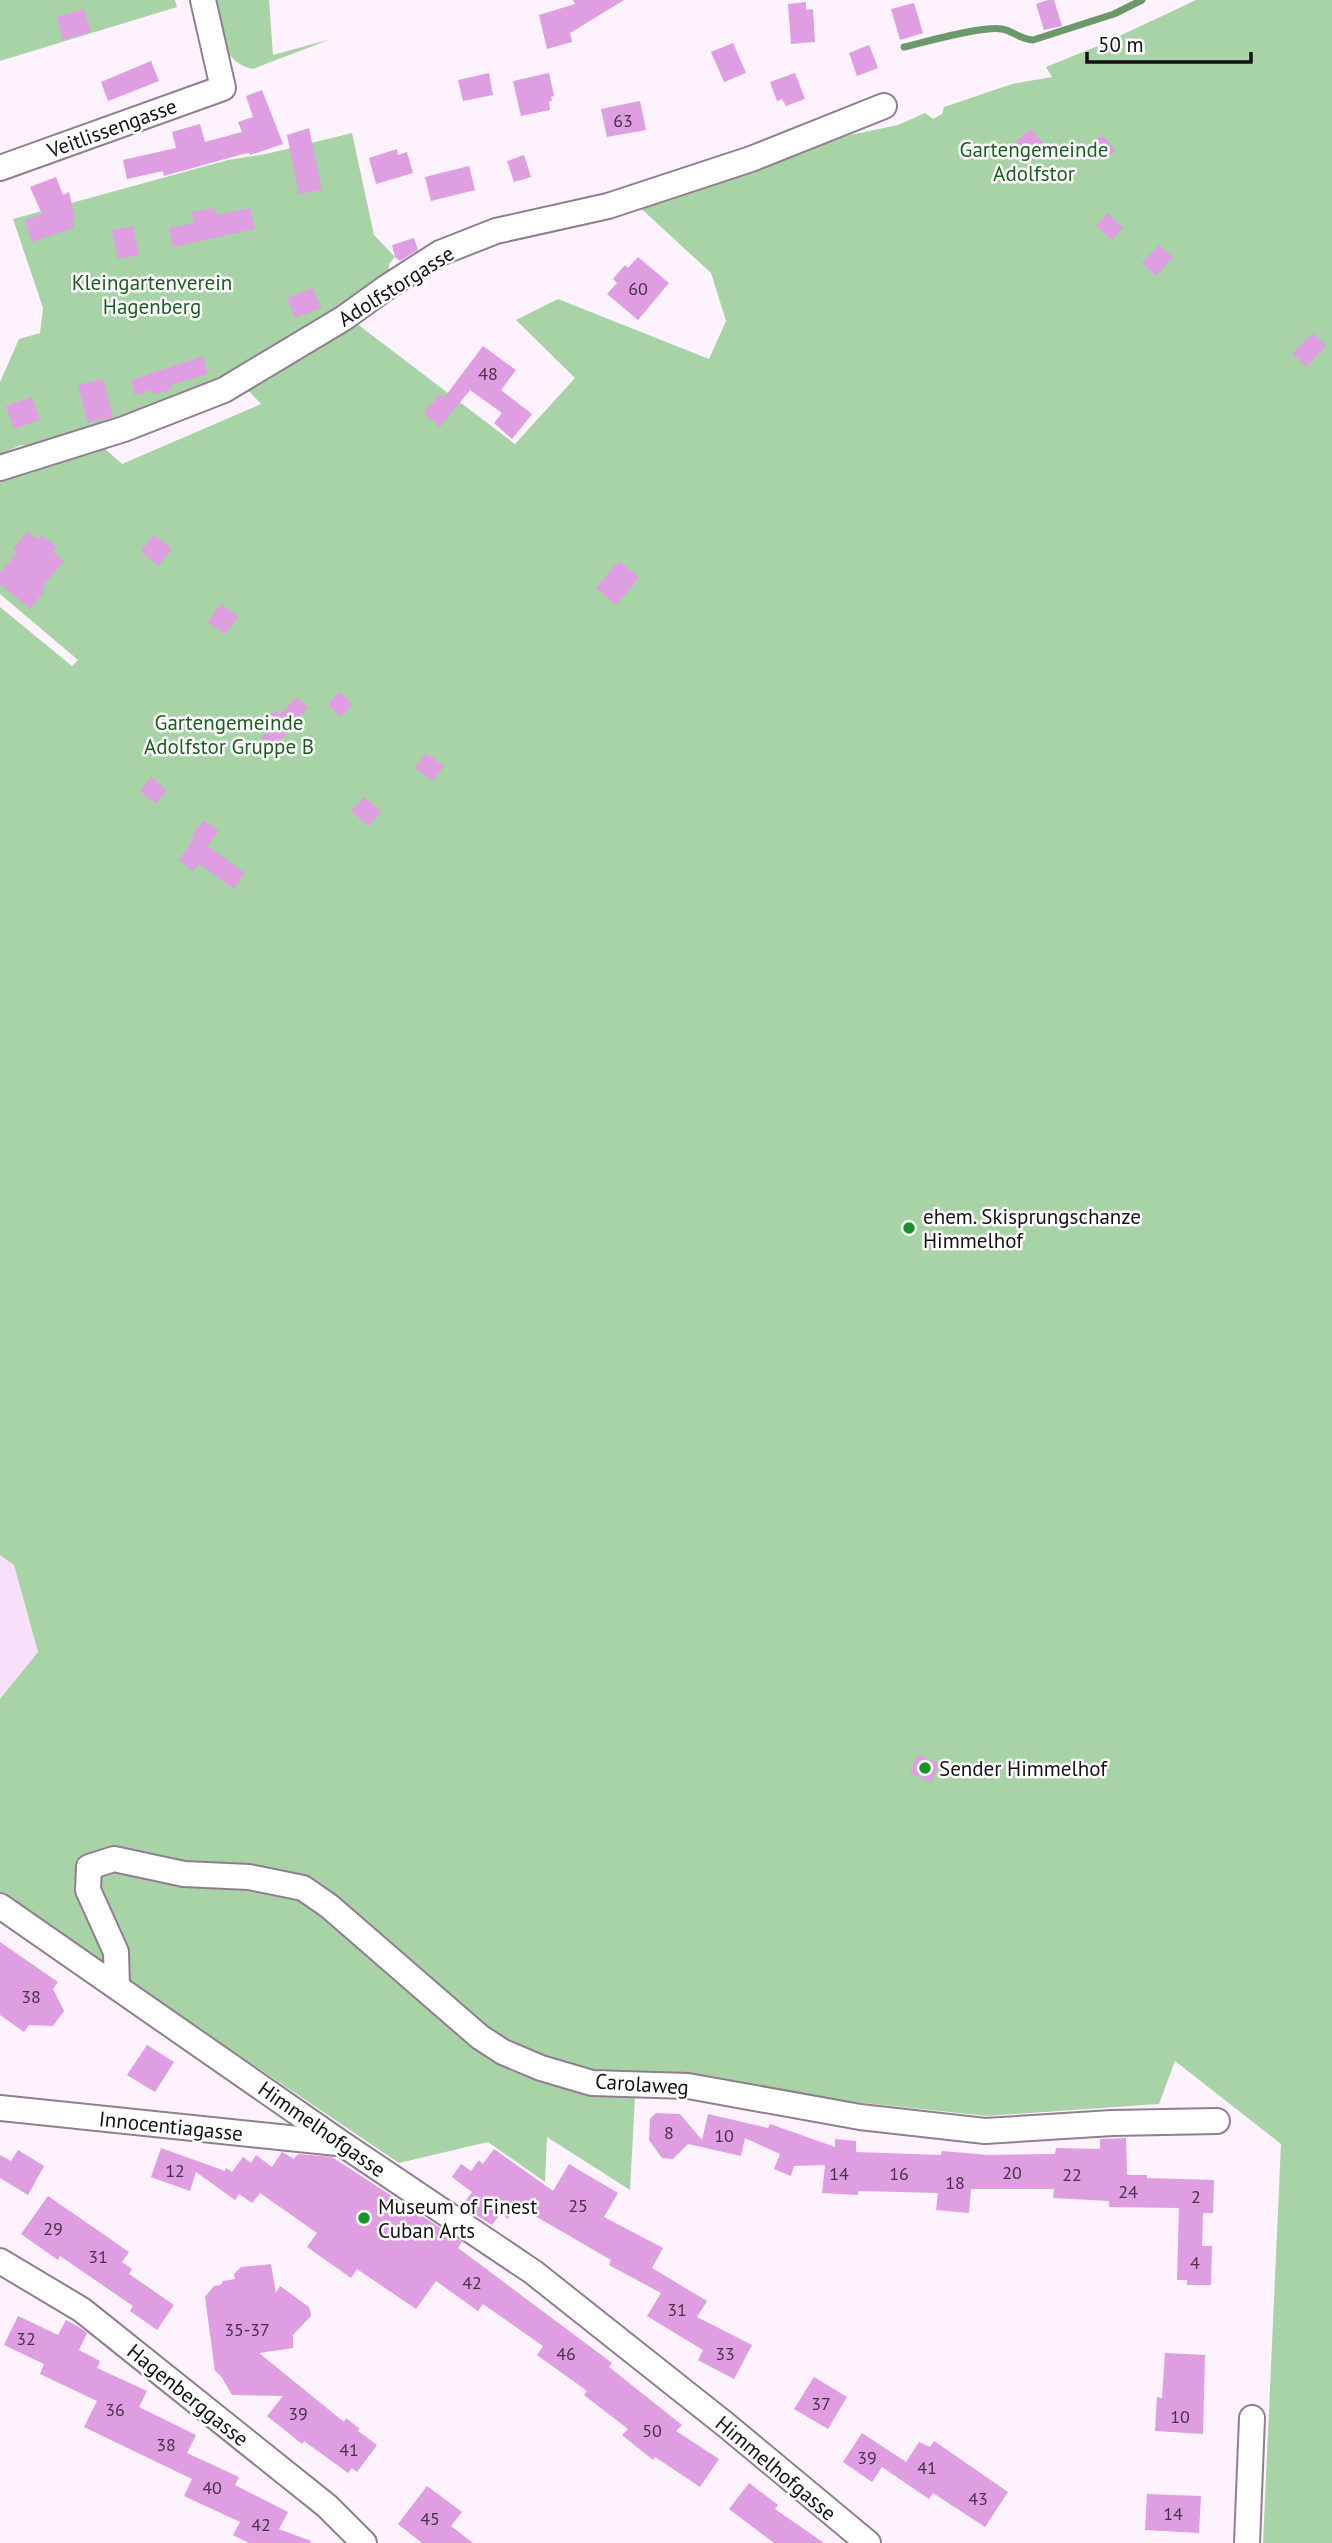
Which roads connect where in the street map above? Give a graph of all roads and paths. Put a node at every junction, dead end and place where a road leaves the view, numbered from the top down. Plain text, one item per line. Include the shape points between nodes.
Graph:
1 (203, 0) edge
2 (884, 106) dead end
3 (0, 168) edge
4 (0, 468) edge
5 (0, 1906) edge
6 (117, 1986) junction
7 (0, 2108) edge
8 (1217, 2121) dead end
9 (341, 2143) junction
10 (0, 2261) edge
11 (1252, 2418) dead end
12 (365, 2543) edge
13 (868, 2543) edge
14 (1247, 2543) edge

1 - 3 street, Veitlissengasse via 223,88
2 - 4 street, Adolfstorgasse via 751,159 608,206 496,231 440,253 224,390 124,429
5 - 6 street, Himmelhofgasse
6 - 8 street, Carolaweg via 116,1952 88,1890 89,1867 114,1859 184,1874 249,1877 303,1888 480,2037 541,2068 592,2083 688,2086 860,2117 985,2131
6 - 9 street, Himmelhofgasse
7 - 9 street, Innocentiagasse
9 - 13 street, Himmelhofgasse via 533,2272
10 - 12 street, Hagenberggasse via 82,2310 327,2506
11 - 14 street

